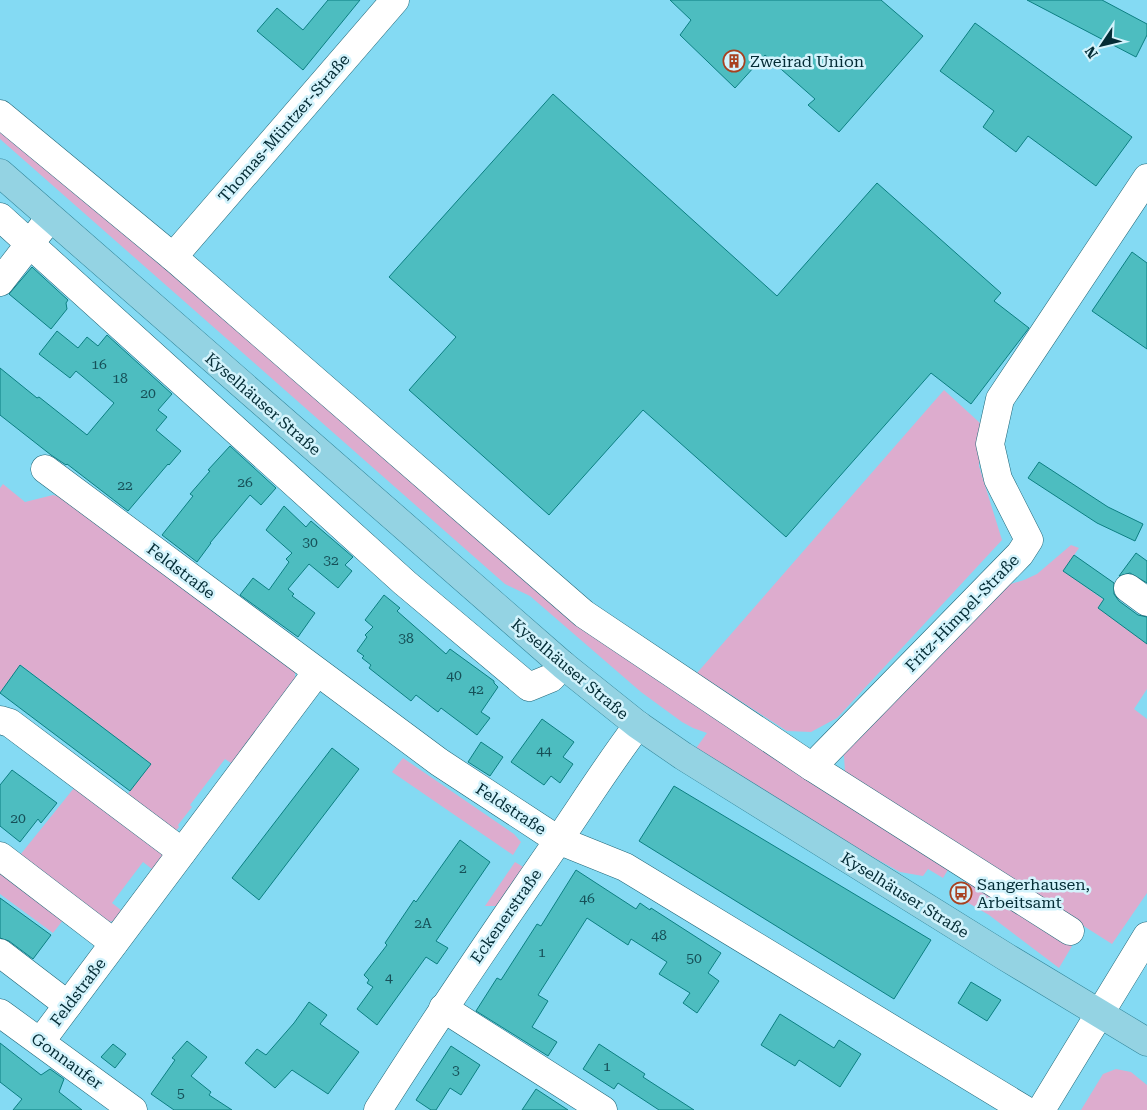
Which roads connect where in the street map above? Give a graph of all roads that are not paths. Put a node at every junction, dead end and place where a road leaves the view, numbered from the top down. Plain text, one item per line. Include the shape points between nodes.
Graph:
1 (395, 0) edge
2 (0, 114) edge
3 (0, 173) edge
4 (1147, 178) edge
5 (0, 216) edge
6 (50, 218) junction
7 (30, 243) junction
8 (173, 257) junction
9 (0, 282) edge
10 (45, 470) dead end
11 (563, 665) junction
12 (317, 672) junction
13 (0, 720) edge
14 (638, 726) junction
15 (812, 767) junction
16 (558, 840) junction
17 (182, 852) junction
18 (0, 856) edge
19 (1070, 932) dead end
20 (1147, 936) edge
21 (114, 943) junction
22 (0, 953) edge
23 (68, 1005) junction
24 (443, 1008) junction
25 (0, 1012) edge
26 (1100, 1013) junction
27 (41, 1041) junction
28 (1147, 1042) edge
29 (133, 1110) edge
30 (378, 1110) edge
31 (603, 1110) edge
32 (1024, 1110) edge
33 (1041, 1110) edge

1 - 8 street, Thomas-Müntzer-Straße
2 - 8 street
3 - 6 main road, Kyselhäuser Straße
4 - 15 street, Fritz-Himpel-Straße via 1000,398 990,444 998,479 1029,540 1020,554
5 - 7 street
6 - 7 street
6 - 11 main road, Kyselhäuser Straße
7 - 9 street
7 - 11 street via 405,584 530,687 551,678
8 - 15 street via 584,614
10 - 12 street, Feldstraße
11 - 14 main road, Kyselhäuser Straße
12 - 16 street, Feldstraße via 439,762
12 - 17 street, Feldstraße
13 - 17 street via 10,723
14 - 16 street, Eckenerstraße
14 - 26 main road, Kyselhäuser Straße
15 - 19 street
16 - 24 street, Eckenerstraße
16 - 32 street via 625,867
17 - 21 street, Feldstraße
18 - 21 street, Feldstraße
20 - 26 street
21 - 23 street, Feldstraße
22 - 23 street
23 - 27 street, Feldstraße
24 - 30 street, Eckenerstraße
24 - 31 street
25 - 27 street, Gonnaufer
26 - 28 main road, Kyselhäuser Straße
26 - 33 street
27 - 29 street, Gonnaufer

